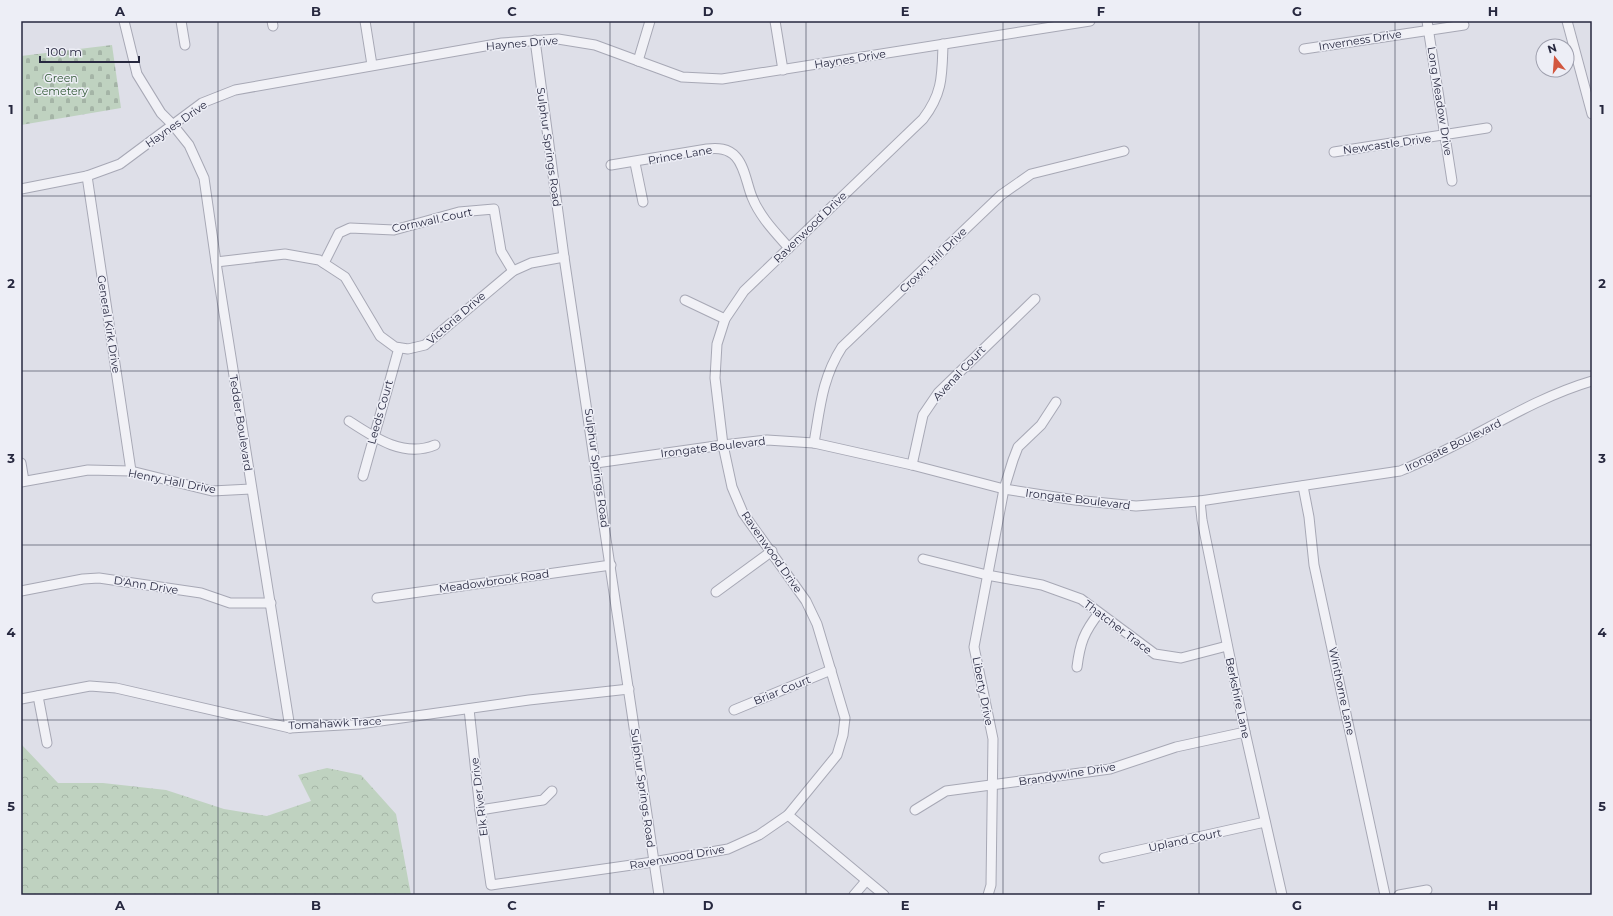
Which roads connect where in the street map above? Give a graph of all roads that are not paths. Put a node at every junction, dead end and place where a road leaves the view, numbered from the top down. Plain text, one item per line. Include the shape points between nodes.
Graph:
1 (124, 21) edge
2 (181, 21) edge
3 (365, 21) edge
4 (650, 21) edge
5 (775, 21) edge
6 (1090, 21) edge
7 (1567, 21) edge
8 (1464, 24) dead end
9 (1428, 25) edge
10 (535, 40) junction
11 (943, 44) junction
12 (185, 45) dead end
13 (1304, 50) dead end
14 (638, 60) junction
15 (372, 65) junction
16 (783, 70) junction
17 (1592, 114) edge
18 (173, 125) junction
19 (1487, 128) dead end
20 (1445, 135) junction
21 (1124, 151) dead end
22 (1334, 152) dead end
23 (635, 163) junction
24 (612, 165) dead end
25 (87, 176) junction
26 (1452, 181) dead end
27 (21, 189) edge
28 (643, 202) dead end
29 (789, 248) junction
30 (564, 257) junction
31 (216, 262) junction
32 (324, 263) junction
33 (513, 271) junction
34 (1035, 299) dead end
35 (685, 300) dead end
36 (725, 319) junction
37 (399, 348) junction
38 (1592, 381) edge
39 (1056, 402) dead end
40 (349, 421) dead end
41 (373, 437) junction
42 (814, 443) junction
43 (435, 445) dead end
44 (723, 445) junction
45 (21, 463) edge
46 (596, 463) junction
47 (912, 465) junction
48 (131, 472) junction
49 (363, 476) dead end
50 (22, 482) edge
51 (1303, 486) junction
52 (251, 489) junction
53 (1004, 489) junction
54 (1200, 501) junction
55 (772, 551) junction
56 (923, 559) dead end
57 (611, 565) junction
58 (987, 576) junction
59 (21, 591) edge
60 (716, 592) dead end
61 (377, 598) dead end
62 (271, 603) junction
63 (1099, 613) junction
64 (1227, 646) junction
65 (1077, 667) dead end
66 (831, 670) junction
67 (629, 689) junction
68 (38, 696) junction
69 (21, 700) edge
70 (469, 709) junction
71 (734, 710) dead end
72 (290, 728) junction
73 (1245, 732) junction
74 (47, 743) dead end
75 (993, 785) junction
76 (552, 791) dead end
77 (480, 810) junction
78 (916, 810) dead end
79 (788, 815) junction
80 (1265, 822) junction
81 (1104, 858) dead end
82 (653, 862) junction
83 (866, 881) junction
84 (491, 885) joint
85 (1427, 890) dead end
86 (659, 895) edge
87 (854, 895) edge
88 (884, 895) edge
89 (988, 895) edge
90 (1282, 895) edge
91 (1385, 895) edge
92 (1398, 895) edge

1 - 18 street, Tedder Boulevard via 137,74 161,113
2 - 12 street
3 - 15 street
4 - 14 street
5 - 16 street
6 - 11 street, Haynes Drive
7 - 17 street
8 - 9 street, Inverness Drive
9 - 13 street, Inverness Drive
9 - 20 street, Long Meadow Drive
10 - 14 street, Haynes Drive via 558,39 595,45
10 - 15 street, Haynes Drive via 502,43
10 - 30 street, Sulphur Springs Road
11 - 16 street, Haynes Drive
11 - 29 street, Ravenwood Drive via 939,92 923,119
14 - 16 street, Haynes Drive via 682,77 722,79
15 - 18 street, Haynes Drive via 235,90 202,103
18 - 25 street, Haynes Drive via 120,164
18 - 31 street, Tedder Boulevard via 189,145 204,178
19 - 20 street, Newcastle Drive
20 - 22 street, Newcastle Drive
20 - 26 street, Long Meadow Drive
21 - 42 street, Crown Hill Drive via 1031,174 1001,195 842,347 825,379
23 - 24 street, Prince Lane
23 - 28 street
23 - 29 street, Prince Lane via 707,149 729,151 737,158 752,198 764,219
25 - 27 street, Haynes Drive
25 - 48 street, General Kirk Drive
29 - 36 street, Ravenwood Drive via 744,291
30 - 33 street, Victoria Drive via 531,263
30 - 46 street, Sulphur Springs Road
31 - 32 street via 285,254
31 - 52 street, Tedder Boulevard
32 - 33 street, Cornwall Court via 339,233 350,228 394,230 459,212 494,209 501,252
32 - 37 street via 345,277 380,336
33 - 37 street, Victoria Drive via 425,345 408,350
34 - 47 street, Avenal Court via 938,393 923,415
35 - 36 street
36 - 44 street, Ravenwood Drive via 718,344 715,378
37 - 41 street, Leeds Court
38 - 51 street, Irongate Boulevard via 1550,397 1426,461 1400,471
39 - 53 street, Liberty Drive via 1041,425 1018,446
40 - 41 street
41 - 43 street via 412,451
41 - 49 street, Leeds Court
42 - 44 street, Irongate Boulevard via 767,440
42 - 47 street, Irongate Boulevard
44 - 46 street, Irongate Boulevard
44 - 55 street, Ravenwood Drive via 732,487 743,513
45 - 50 street
46 - 57 street, Sulphur Springs Road
47 - 53 street, Irongate Boulevard
48 - 50 street, Henry Hall Drive via 88,470
48 - 52 street, Henry Hall Drive via 212,491
51 - 54 street, Irongate Boulevard
51 - 91 street, Winthorne Lane via 1314,565
52 - 62 street, Tedder Boulevard
53 - 54 street, Irongate Boulevard via 1136,506
53 - 58 street, Liberty Drive
54 - 64 street, Berkshire Lane
55 - 60 street
55 - 66 street, Ravenwood Drive via 806,601 817,624
56 - 58 street, Thatcher Trace
57 - 61 street, Meadowbrook Road
57 - 67 street, Sulphur Springs Road
58 - 63 street, Thatcher Trace via 1042,585 1080,599
58 - 75 street, Liberty Drive via 974,647 993,739
59 - 62 street, D'Ann Drive via 99,578 201,593 230,603
62 - 72 street, Tedder Boulevard
63 - 64 street, Thatcher Trace via 1155,654 1181,658
63 - 65 street via 1089,625 1080,644
64 - 73 street, Berkshire Lane
66 - 71 street, Briar Court
66 - 79 street, Ravenwood Drive via 845,718 843,735 837,755
67 - 70 street, Tomahawk Trace
67 - 82 street, Sulphur Springs Road
68 - 69 street, Tomahawk Trace
68 - 72 street, Tomahawk Trace via 90,686 116,688
68 - 74 street
70 - 72 street, Tomahawk Trace via 359,724
70 - 77 street, Elk River Drive
73 - 75 street, Brandywine Drive via 1176,747 1110,769
73 - 80 street, Berkshire Lane
75 - 78 street, Brandywine Drive via 946,791
75 - 89 street, Liberty Drive via 991,885
76 - 77 street via 543,800
77 - 84 street, Elk River Drive
79 - 82 street, Ravenwood Drive via 759,835 728,849
79 - 83 street
80 - 81 street, Upland Court
80 - 90 street, Berkshire Lane
82 - 84 street, Ravenwood Drive
82 - 86 street, Sulphur Springs Road
83 - 87 street
83 - 88 street
85 - 92 street

